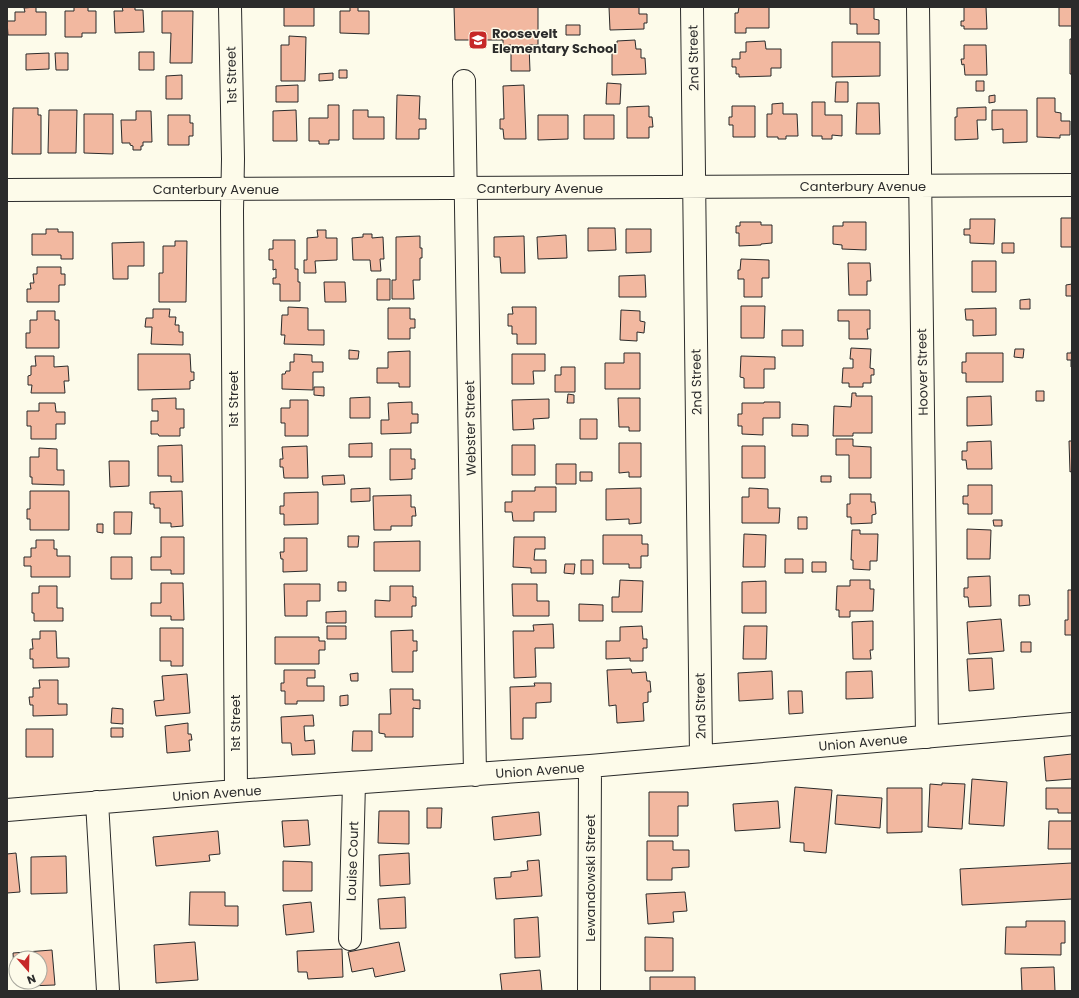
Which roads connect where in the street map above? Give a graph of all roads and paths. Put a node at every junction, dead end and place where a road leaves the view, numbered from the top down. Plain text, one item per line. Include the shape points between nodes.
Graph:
1 (230, 7) edge
2 (692, 7) edge
3 (918, 7) edge
4 (464, 81) dead end
5 (1072, 185) edge
6 (920, 186) junction
7 (694, 187) junction
8 (466, 188) junction
9 (232, 189) junction
10 (7, 190) edge
11 (1072, 724) edge
12 (927, 737) junction
13 (701, 756) junction
14 (590, 766) junction
15 (475, 774) junction
16 (354, 783) junction
17 (236, 791) junction
18 (97, 802) junction
19 (7, 810) edge
20 (350, 939) dead end
21 (108, 991) edge
22 (589, 991) edge

1 - 9 street, 1st Street
2 - 7 street, 2nd Street
3 - 6 street, Hoover Street
4 - 8 street, Webster Street
5 - 6 street, Canterbury Avenue
6 - 7 street, Canterbury Avenue
6 - 12 street, Hoover Street
7 - 8 street, Canterbury Avenue
7 - 13 street, 2nd Street
8 - 9 street, Canterbury Avenue
8 - 15 street, Webster Street
9 - 10 street, Canterbury Avenue
9 - 17 street, 1st Street
11 - 12 street, Union Avenue
12 - 13 street, Union Avenue
13 - 14 street, Union Avenue
14 - 15 street, Union Avenue
14 - 22 street, Lewandowski Street
15 - 16 street, Union Avenue
16 - 17 street, Union Avenue
16 - 20 street, Louise Court
17 - 18 street, Union Avenue
18 - 19 street, Union Avenue
18 - 21 street

